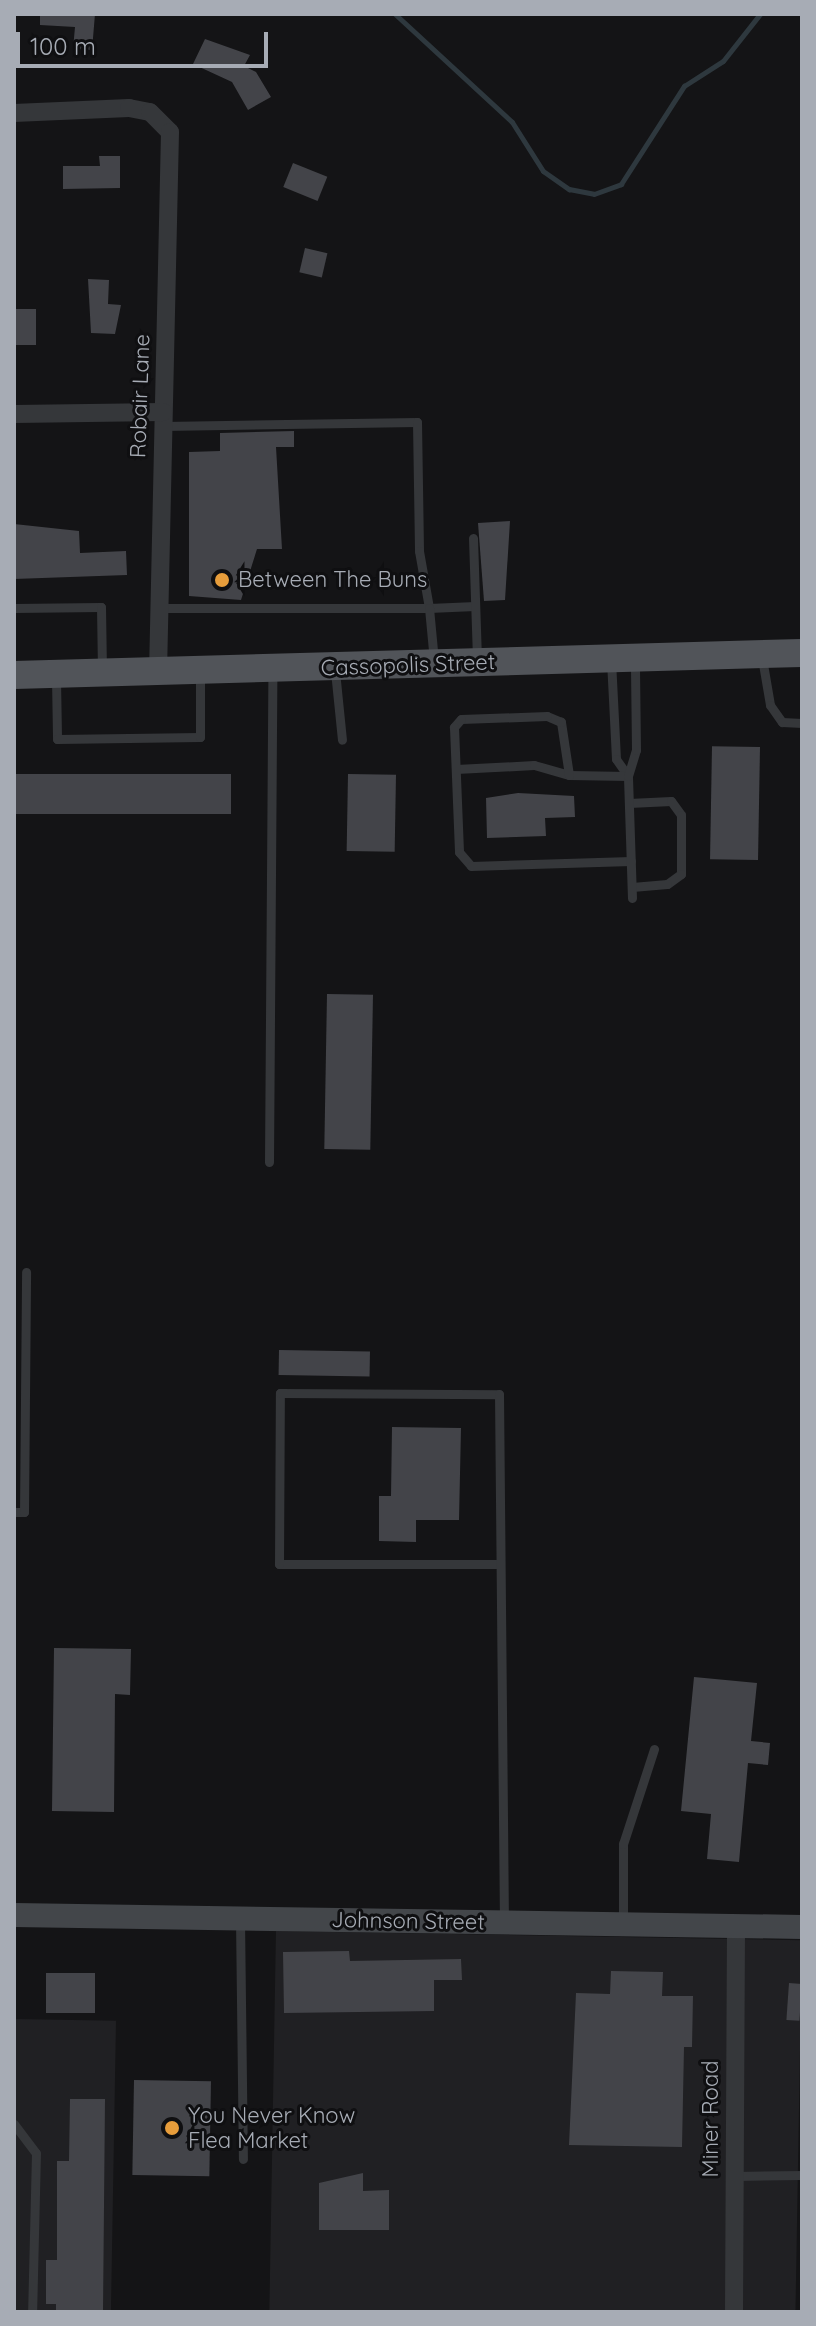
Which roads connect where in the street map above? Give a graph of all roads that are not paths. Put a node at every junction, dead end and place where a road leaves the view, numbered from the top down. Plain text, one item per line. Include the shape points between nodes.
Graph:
1 (14, 113) edge
2 (14, 414) edge
3 (163, 419) junction
4 (473, 538) dead end
5 (475, 606) junction
6 (14, 608) edge
7 (159, 608) junction
8 (429, 608) junction
9 (802, 653) edge
10 (761, 654) junction
11 (623, 658) junction
12 (478, 663) junction
13 (435, 664) junction
14 (334, 667) junction
15 (272, 669) junction
16 (200, 672) junction
17 (158, 673) junction
18 (56, 674) junction
19 (102, 674) junction
20 (14, 675) edge
21 (802, 723) edge
22 (342, 740) dead end
23 (456, 769) junction
24 (569, 775) junction
25 (628, 776) junction
26 (629, 803) junction
27 (631, 861) junction
28 (632, 887) junction
29 (632, 898) dead end
30 (269, 1162) dead end
31 (26, 1272) dead end
32 (14, 1512) edge
33 (499, 1564) junction
34 (654, 1749) dead end
35 (14, 1915) edge
36 (240, 1919) junction
37 (504, 1923) junction
38 (623, 1925) junction
39 (736, 1926) junction
40 (802, 1927) edge
41 (14, 2124) edge
42 (243, 2159) dead end
43 (802, 2175) edge
44 (735, 2176) junction
45 (32, 2312) edge
46 (734, 2312) edge

1 - 3 street, Robair Lane via 129,108 164,122 173,153
2 - 3 street
3 - 7 street, Robair Lane
3 - 8 lane via 417,422 419,551
4 - 5 lane
5 - 8 lane
5 - 12 lane
6 - 19 lane via 101,607
7 - 8 lane
7 - 17 street, Robair Lane
8 - 13 lane
9 - 10 main road, Cassopolis Street
10 - 11 main road, Cassopolis Street
10 - 21 lane via 770,705 782,722
11 - 12 main road, Cassopolis Street
11 - 25 lane via 636,750
11 - 25 lane via 616,759
12 - 13 main road, Cassopolis Street
13 - 14 main road, Cassopolis Street
14 - 15 main road, Cassopolis Street
14 - 22 lane
15 - 16 main road, Cassopolis Street
15 - 30 lane
16 - 17 main road, Cassopolis Street
16 - 18 lane via 200,737 73,739 57,739
17 - 19 main road, Cassopolis Street
18 - 19 main road, Cassopolis Street
18 - 20 main road, Cassopolis Street
23 - 24 lane via 534,765
23 - 24 lane via 454,727 461,719 547,716 561,722
23 - 27 lane via 459,852 471,866
24 - 25 lane
25 - 26 lane
26 - 27 lane
26 - 28 lane via 671,801 681,815 681,874 667,884
27 - 28 lane
28 - 29 lane
31 - 32 lane via 24,1512
33 - 33 lane via 499,1394 280,1393 279,1564
33 - 37 lane
34 - 38 lane via 623,1844
35 - 36 street, Johnson Street
36 - 37 street, Johnson Street
36 - 42 lane
37 - 38 street, Johnson Street
38 - 39 street, Johnson Street
39 - 40 street, Johnson Street
39 - 44 street, Miner Road
41 - 45 lane via 36,2153
43 - 44 lane
44 - 46 street, Miner Road

